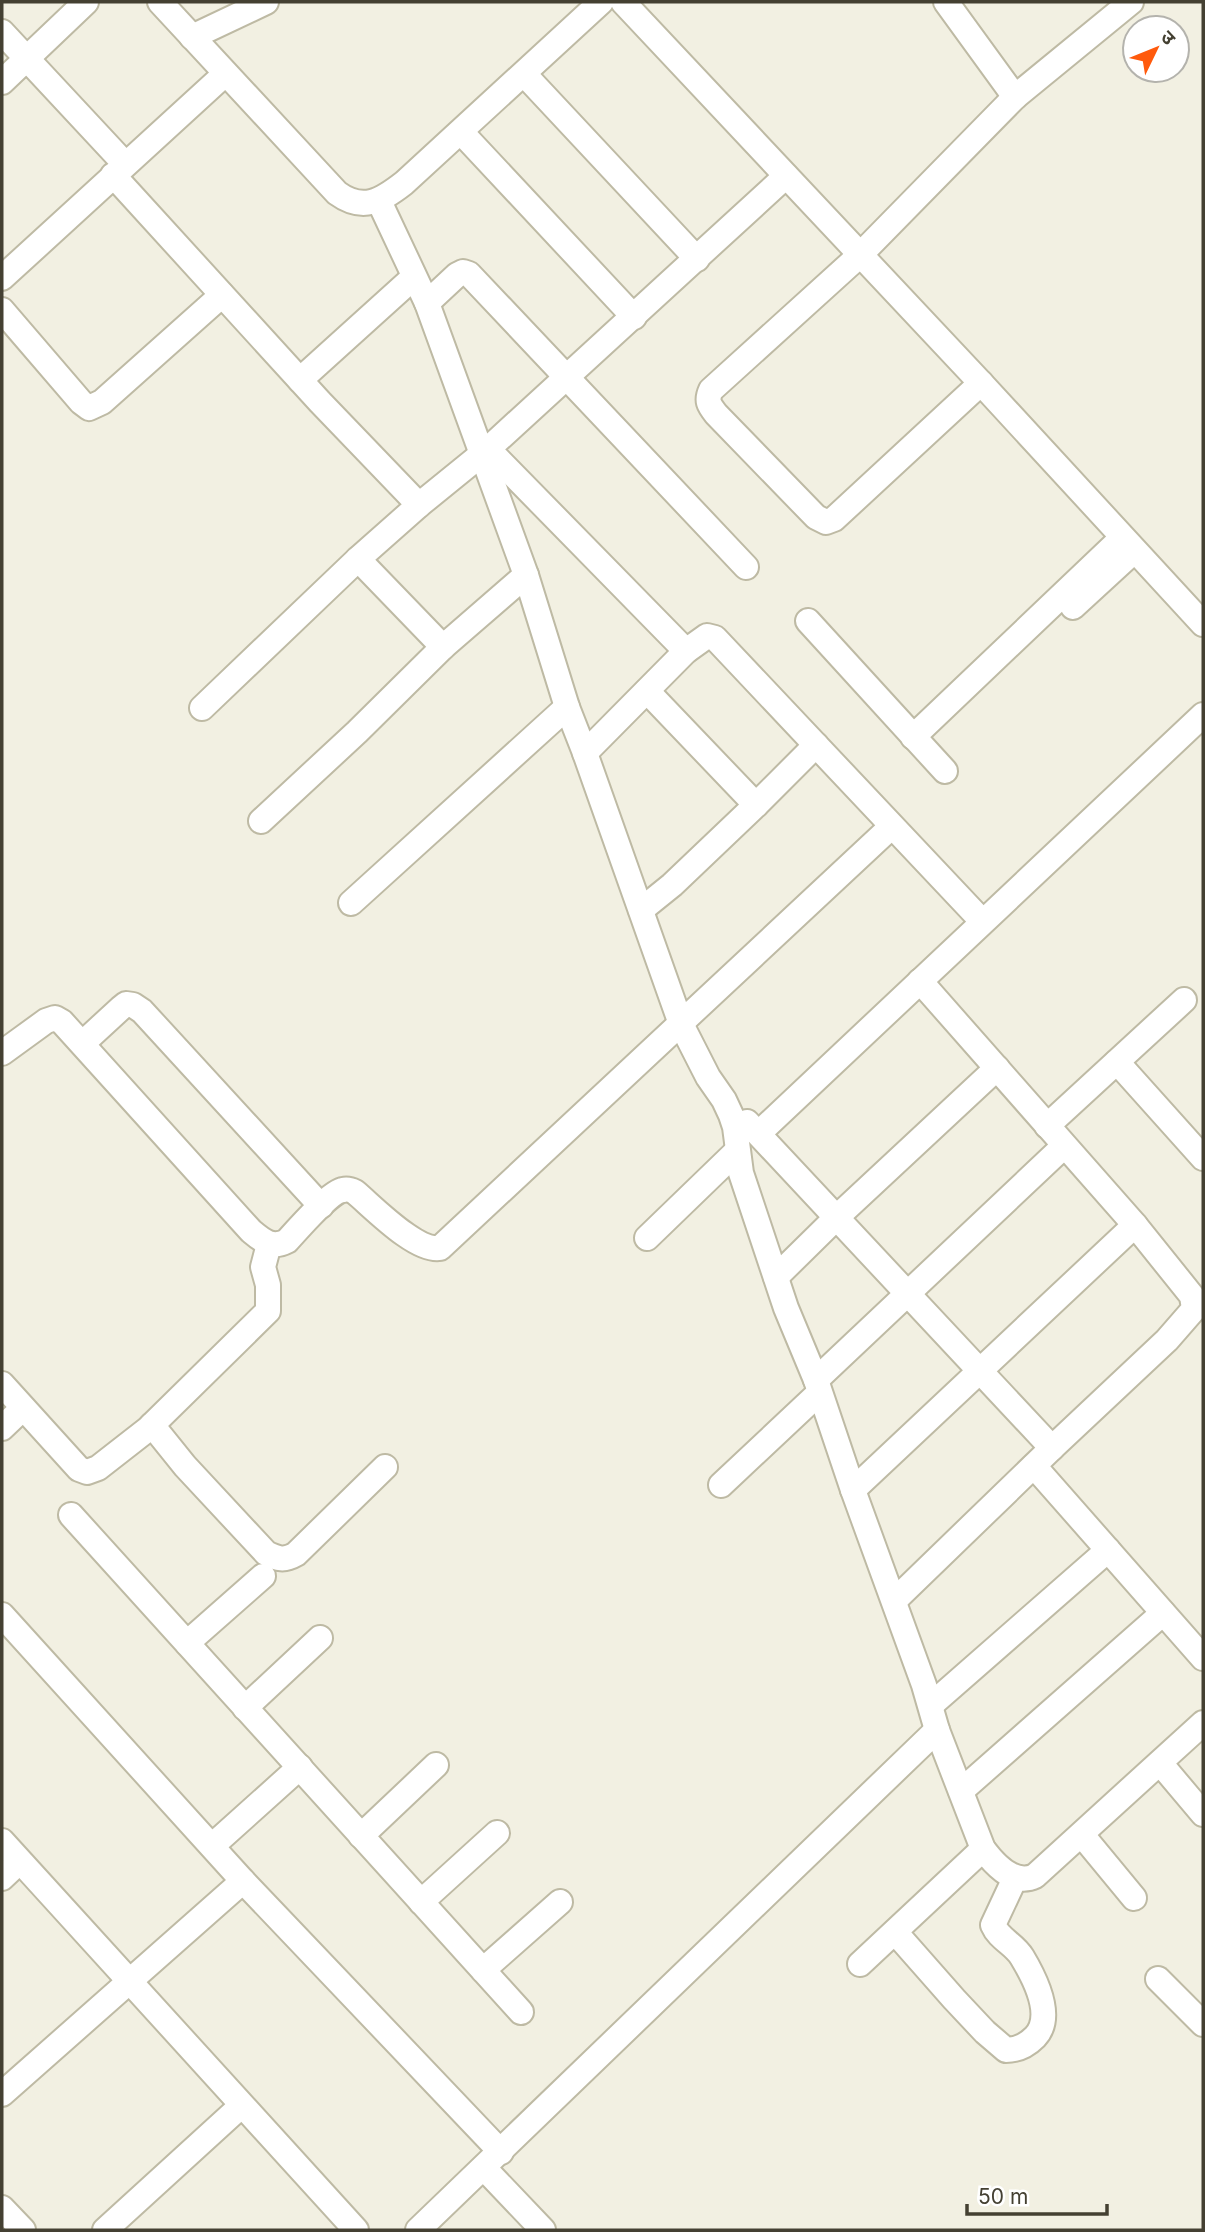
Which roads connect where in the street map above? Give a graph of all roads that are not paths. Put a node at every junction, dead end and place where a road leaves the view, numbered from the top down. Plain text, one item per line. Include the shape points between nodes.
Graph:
1 (86, 2) edge
2 (160, 2) edge
3 (266, 2) edge
4 (601, 2) edge
5 (623, 2) edge
6 (946, 2) edge
7 (1132, 2) edge
8 (2, 32) edge
9 (192, 37) junction
10 (27, 59) junction
11 (225, 74) junction
12 (524, 74) junction
13 (2, 82) edge
14 (1015, 97) junction
15 (461, 132) junction
16 (119, 170) junction
17 (786, 176) junction
18 (379, 201) junction
19 (860, 255) junction
20 (697, 259) junction
21 (414, 276) junction
22 (2, 278) edge
23 (222, 295) junction
24 (426, 303) junction
25 (2, 310) edge
26 (634, 317) junction
27 (564, 377) junction
28 (300, 380) junction
29 (982, 383) junction
30 (485, 451) junction
31 (419, 505) junction
32 (1128, 544) junction
33 (358, 559) junction
34 (747, 567) dead end
35 (526, 575) junction
36 (808, 621) dead end
37 (1203, 624) edge
38 (443, 647) junction
39 (685, 651) junction
40 (647, 691) junction
41 (567, 707) junction
42 (202, 708) dead end
43 (1203, 715) edge
44 (918, 743) junction
45 (816, 745) junction
46 (585, 752) junction
47 (945, 771) dead end
48 (756, 805) junction
49 (261, 821) dead end
50 (891, 827) junction
51 (351, 903) dead end
52 (641, 910) junction
53 (982, 921) junction
54 (920, 981) junction
55 (1184, 1000) dead end
56 (681, 1024) junction
57 (83, 1043) junction
58 (2, 1054) edge
59 (1117, 1062) junction
60 (997, 1068) junction
61 (724, 1100) junction
62 (1047, 1126) junction
63 (759, 1133) junction
64 (1064, 1146) junction
65 (737, 1151) junction
66 (1203, 1158) edge
67 (321, 1206) junction
68 (837, 1217) junction
69 (1135, 1225) junction
70 (647, 1238) dead end
71 (269, 1244) junction
72 (776, 1277) junction
73 (909, 1294) junction
74 (979, 1373) junction
75 (2, 1384) edge
76 (818, 1387) junction
77 (23, 1408) junction
78 (152, 1425) junction
79 (2, 1428) edge
80 (1052, 1448) junction
81 (1034, 1466) junction
82 (385, 1467) dead end
83 (721, 1485) dead end
84 (853, 1490) junction
85 (71, 1515) dead end
86 (1108, 1550) junction
87 (263, 1576) dead end
88 (894, 1601) junction
89 (1163, 1613) junction
90 (2, 1615) edge
91 (320, 1638) dead end
92 (187, 1643) junction
93 (1203, 1658) edge
94 (931, 1705) junction
95 (246, 1708) junction
96 (1203, 1723) edge
97 (937, 1730) junction
98 (1160, 1763) junction
99 (436, 1765) dead end
100 (300, 1768) junction
101 (961, 1791) junction
102 (1203, 1814) edge
103 (497, 1833) dead end
104 (1082, 1835) junction
105 (361, 1836) junction
106 (2, 1841) edge
107 (212, 1846) junction
108 (983, 1849) junction
109 (10, 1870) edge
110 (1015, 1878) junction
111 (243, 1881) junction
112 (1134, 1898) dead end
113 (421, 1902) junction
114 (560, 1902) dead end
115 (895, 1932) junction
116 (860, 1964) dead end
117 (483, 1970) junction
118 (1158, 1979) dead end
119 (130, 1982) junction
120 (521, 2012) dead end
121 (1203, 2024) edge
122 (2, 2092) edge
123 (242, 2106) junction
124 (492, 2160) junction
125 (2, 2208) edge
126 (344, 2226) edge
127 (23, 2230) edge
128 (105, 2230) edge
129 (418, 2230) edge
130 (543, 2230) edge

1 - 10 street
2 - 9 street
3 - 9 street
4 - 12 street
5 - 17 street
6 - 14 street
7 - 14 street
8 - 10 street
9 - 11 street
10 - 13 street
10 - 16 street
11 - 16 street
11 - 18 street via 337,193 350,202
12 - 15 street
12 - 20 street
14 - 19 street
15 - 18 street
15 - 26 street
16 - 22 street
16 - 23 street
17 - 19 street
17 - 20 street
18 - 21 street
19 - 29 street
19 - 29 street via 711,390 709,405 716,414 826,522
20 - 26 street
21 - 24 street
21 - 28 street
23 - 25 street via 102,402 89,408
23 - 28 street
24 - 27 street via 457,275 468,274
24 - 30 street
26 - 27 street
27 - 30 street
27 - 34 street
28 - 31 street
29 - 32 street
30 - 31 street
30 - 35 street
30 - 39 street
31 - 33 street
32 - 37 street
32 - 44 street
33 - 38 street
33 - 42 street
35 - 38 street
35 - 41 street
36 - 44 street
38 - 49 street
39 - 40 street
39 - 45 street via 707,636 715,638
40 - 46 street
40 - 48 street
41 - 46 street
41 - 51 street
43 - 53 street
44 - 47 street
45 - 48 street
45 - 50 street
46 - 52 street
48 - 52 street
50 - 53 street
50 - 56 street
52 - 56 street
53 - 54 street
54 - 60 street
54 - 63 street
55 - 59 street
56 - 61 street
56 - 67 street via 440,1248 425,1247 407,1236 355,1192 338,1191
57 - 58 street via 55,1018
57 - 67 street via 126,1004 142,1011
57 - 71 street via 251,1231
59 - 62 street
59 - 66 street
60 - 62 street
60 - 68 street
61 - 63 street
61 - 65 street via 735,1127
62 - 64 street
63 - 68 street
64 - 69 street
64 - 73 street
65 - 70 street
65 - 72 street
67 - 71 street via 287,1241
68 - 72 street
68 - 73 street
69 - 74 street
69 - 80 street via 1192,1296 1194,1309
71 - 78 street via 263,1267 268,1311
72 - 76 street
73 - 74 street
73 - 76 street
74 - 80 street
74 - 84 street
75 - 77 street
76 - 83 street
76 - 84 street
77 - 78 street via 79,1469 87,1472
77 - 79 street
78 - 82 street via 208,1492 277,1559 296,1554
80 - 81 street
81 - 86 street
81 - 88 street
84 - 88 street
85 - 92 street
86 - 89 street
86 - 94 street
87 - 92 street
88 - 94 street
89 - 93 street
89 - 101 street
90 - 107 street
91 - 95 street
92 - 95 street
94 - 97 street
95 - 100 street
96 - 98 street
97 - 101 street
97 - 124 street
98 - 102 street
98 - 104 street
99 - 105 street
100 - 105 street
100 - 107 street
101 - 108 street
103 - 113 street
104 - 110 street via 1035,1876
104 - 112 street
105 - 113 street
106 - 109 street
107 - 111 street
108 - 110 street
108 - 115 street
109 - 119 street
110 - 115 street via 993,1925 1021,1956 1039,1992 1044,2018 1038,2034 1019,2048 1006,2050 985,2032
111 - 119 street
111 - 124 street
113 - 117 street
114 - 117 street
115 - 116 street
117 - 120 street
118 - 121 street
119 - 122 street
119 - 123 street
123 - 126 street
123 - 128 street
124 - 129 street
124 - 130 street
125 - 127 street

